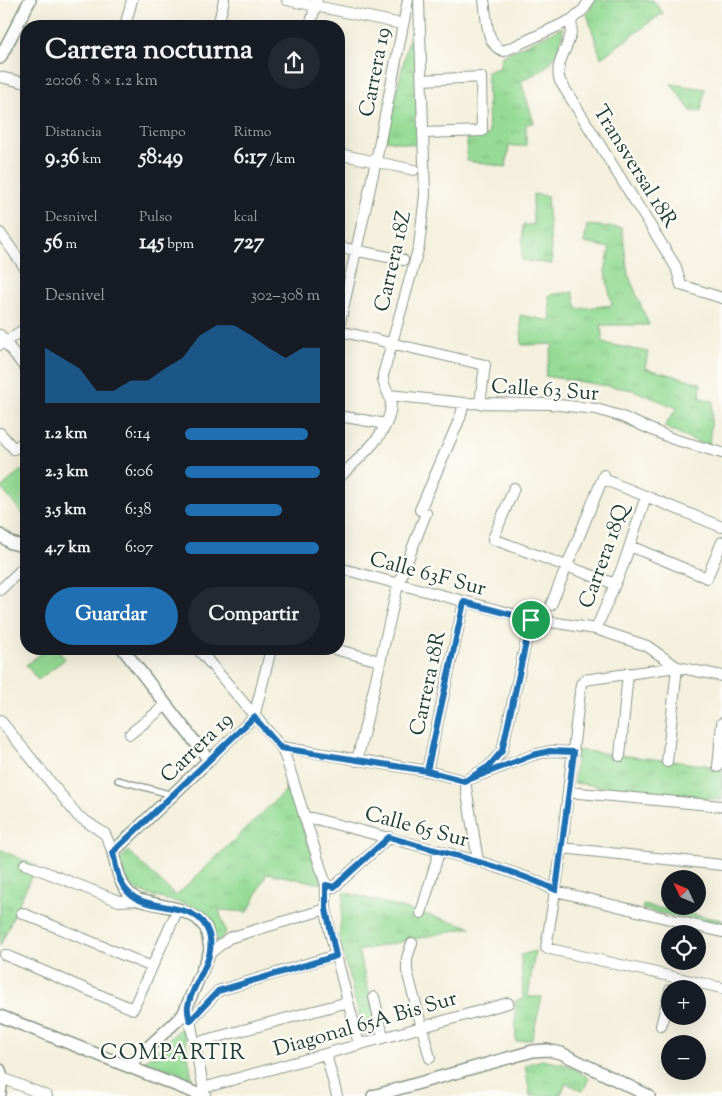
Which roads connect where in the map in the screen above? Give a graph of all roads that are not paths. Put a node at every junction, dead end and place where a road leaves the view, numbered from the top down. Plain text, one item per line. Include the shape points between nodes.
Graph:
1 (30, 0) edge
2 (132, 0) edge
3 (224, 0) edge
4 (287, 0) edge
5 (408, 0) edge
6 (419, 0) edge
7 (484, 0) edge
8 (589, 0) edge
9 (316, 4) edge
10 (127, 20) edge
11 (219, 20) edge
12 (312, 20) edge
13 (571, 20) junction
14 (402, 24) junction
15 (0, 58) edge
16 (0, 77) edge
17 (422, 80) junction
18 (20, 82) edge
19 (424, 133) junction
20 (345, 155) edge
21 (376, 161) junction
22 (414, 170) dead end
23 (0, 233) edge
24 (345, 248) edge
25 (356, 250) junction
26 (403, 260) dead end
27 (20, 261) edge
28 (722, 298) edge
29 (345, 301) edge
30 (20, 331) edge
31 (345, 331) edge
32 (2, 341) edge
33 (391, 345) junction
34 (20, 363) edge
35 (389, 395) junction
36 (464, 403) junction
37 (480, 404) junction
38 (345, 417) edge
39 (386, 424) junction
40 (0, 433) edge
41 (20, 444) edge
42 (722, 453) edge
43 (345, 472) edge
44 (514, 488) dead end
45 (646, 496) junction
46 (722, 527) edge
47 (0, 535) edge
48 (722, 544) edge
49 (20, 545) edge
50 (630, 546) junction
51 (566, 568) junction
52 (345, 570) edge
53 (20, 571) edge
54 (615, 584) junction
55 (398, 585) junction
56 (0, 590) edge
57 (464, 602) junction
58 (551, 605) dead end
59 (531, 620) junction
60 (596, 629) junction
61 (345, 652) edge
62 (128, 655) edge
63 (203, 655) edge
64 (270, 655) edge
65 (380, 661) junction
66 (677, 667) junction
67 (628, 673) junction
68 (722, 676) edge
69 (166, 705) junction
70 (254, 717) junction
71 (0, 720) edge
72 (722, 722) edge
73 (130, 734) dead end
74 (281, 748) junction
75 (574, 752) junction
76 (620, 756) dead end
77 (209, 760) junction
78 (357, 761) junction
79 (668, 762) dead end
80 (718, 767) dead end
81 (427, 771) junction
82 (118, 780) dead end
83 (465, 781) junction
84 (173, 795) junction
85 (567, 796) junction
86 (722, 806) edge
87 (304, 816) junction
88 (389, 837) junction
89 (562, 848) junction
90 (113, 852) junction
91 (439, 852) junction
92 (478, 861) junction
93 (25, 864) dead end
94 (722, 865) edge
95 (326, 885) junction
96 (556, 890) junction
97 (138, 900) junction
98 (178, 909) junction
99 (326, 909) junction
100 (22, 913) dead end
101 (421, 913) dead end
102 (722, 932) edge
103 (412, 943) dead end
104 (209, 954) junction
105 (4, 955) dead end
106 (336, 956) junction
107 (152, 967) junction
108 (673, 977) junction
109 (672, 980) edge
110 (722, 988) edge
111 (374, 997) dead end
112 (348, 1002) junction
113 (508, 1003) dead end
114 (188, 1007) junction
115 (0, 1016) edge
116 (190, 1021) junction
117 (422, 1027) junction
118 (383, 1036) junction
119 (195, 1044) junction
120 (359, 1044) junction
121 (326, 1054) junction
122 (430, 1058) dead end
123 (128, 1066) junction
124 (1, 1074) edge
125 (204, 1093) edge
126 (0, 1094) edge
127 (47, 1096) edge
128 (337, 1096) edge
129 (373, 1096) edge
130 (650, 1096) edge

1 - 15 street
2 - 10 street
3 - 11 street
4 - 9 street
5 - 14 street, Carrera 19
6 - 17 street, Carrera 18Z
7 - 13 street via 491,40 504,51
8 - 13 street
9 - 12 street
9 - 14 street
13 - 28 street, Transversal 18R via 571,39 558,71 563,86 606,150 676,267 681,285
14 - 21 street, Carrera 19
16 - 18 street
17 - 19 street, Carrera 18Z
17 - 19 street via 481,77 482,131
19 - 33 street, Carrera 18Z via 426,180 419,246
20 - 21 street
21 - 22 street
21 - 25 street, Carrera 19
23 - 27 street
24 - 25 street
25 - 26 street
25 - 29 street, Carrera 19
30 - 32 street
31 - 33 street
32 - 34 street
33 - 35 street, Carrera 18Z via 382,383
33 - 37 street via 485,365
35 - 36 street, Calle 63 Sur
35 - 39 street, Carrera 18Z via 391,403
36 - 37 street, Calle 63 Sur
36 - 55 street
37 - 42 street, Calle 63 Sur via 548,404 596,409 673,439
38 - 39 street
39 - 43 street, Carrera 18Z
40 - 41 street via 14,449
44 - 51 street via 493,539
45 - 46 street
45 - 50 street, Carrera 18Q
45 - 51 street via 603,477
47 - 49 street
48 - 50 street via 707,578
50 - 54 street, Carrera 18Q
51 - 54 street
51 - 58 street
52 - 55 street, Calle 63F Sur
53 - 56 street
54 - 60 street, Carrera 18Q
55 - 57 street, Calle 63F Sur
55 - 65 street
57 - 59 street, Calle 63F Sur
57 - 81 street, Carrera 18R
59 - 60 street, Calle 63F Sur
59 - 83 street via 502,751 489,766
60 - 66 street, Calle 63F Sur via 647,646
61 - 65 street
62 - 69 street
63 - 70 street
64 - 70 street, Carrera 19
65 - 78 street
66 - 67 street
66 - 68 street
66 - 79 street
67 - 75 street via 582,682
67 - 76 street
69 - 73 street
69 - 77 street
70 - 74 street
70 - 77 street, Carrera 19
71 - 90 street via 78,816 105,834
72 - 80 street
74 - 78 street
74 - 87 street
75 - 83 street via 550,751 533,755
75 - 85 street
77 - 84 street, Carrera 19
78 - 81 street
81 - 83 street
82 - 84 lane
83 - 92 street
84 - 90 street, Carrera 19
85 - 86 street
85 - 89 street
87 - 88 street, Calle 65 Sur
87 - 95 street
88 - 91 street, Calle 65 Sur
88 - 95 street via 334,887
89 - 94 street
89 - 96 street
90 - 97 street via 123,886
91 - 92 street, Calle 65 Sur
91 - 101 street
92 - 96 street, Calle 65 Sur
93 - 97 street via 119,901
95 - 99 street
96 - 102 street, Calle 65 Sur
96 - 108 street via 546,948
97 - 98 street
98 - 104 street via 197,918 206,928
98 - 107 street
99 - 104 street via 230,938
99 - 106 street
100 - 107 street
103 - 117 street via 407,971
104 - 114 street
105 - 107 street via 133,1009
106 - 112 street
106 - 116 street via 218,991
108 - 109 street
108 - 110 street
111 - 118 street
112 - 119 street
112 - 120 street
113 - 117 street, Diagonal 65A Bis Sur
114 - 116 street
114 - 123 street via 171,1028
115 - 123 street
116 - 119 street
117 - 118 street, Diagonal 65A Bis Sur
117 - 122 street
118 - 120 street, Diagonal 65A Bis Sur
119 - 125 street
120 - 121 street, Diagonal 65A Bis Sur
121 - 125 street, Diagonal 65A Bis Sur
121 - 128 street
123 - 125 street
124 - 126 street
124 - 127 street
129 - 130 street via 533,1051 547,1050 561,1053

